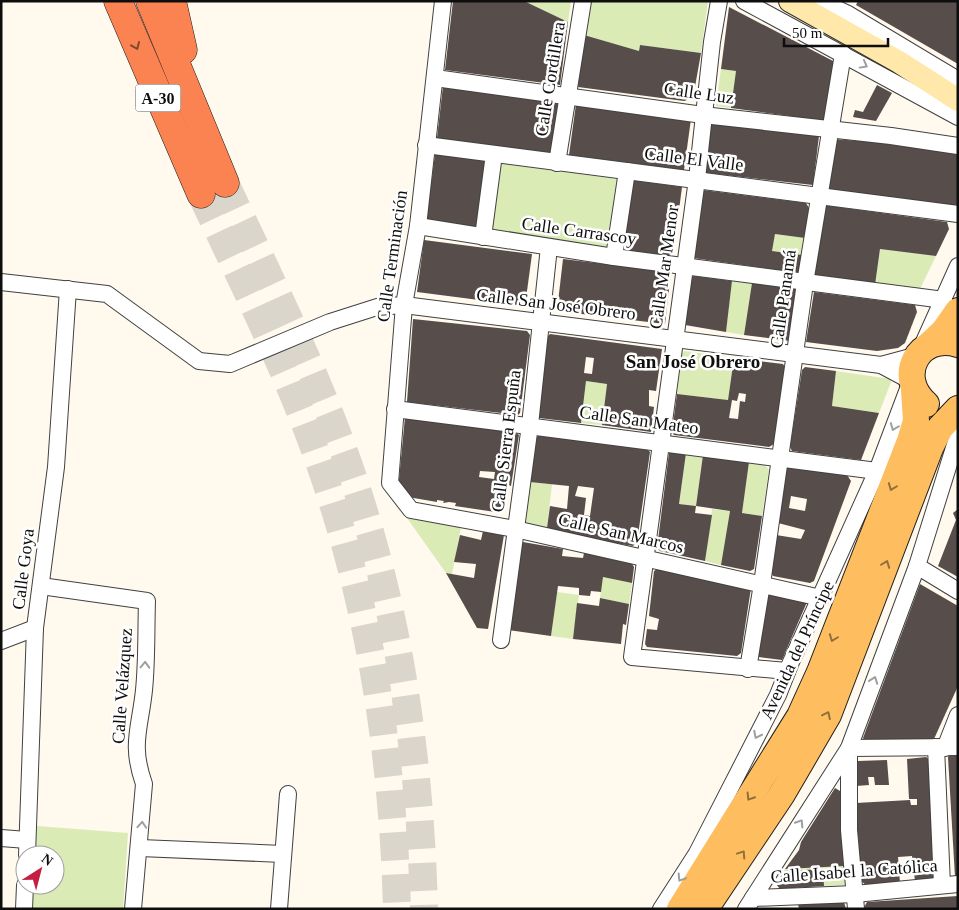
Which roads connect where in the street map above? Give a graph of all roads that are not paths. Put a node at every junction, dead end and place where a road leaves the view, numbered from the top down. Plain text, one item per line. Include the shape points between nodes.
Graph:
1 (118, 1) edge
2 (150, 1) edge
3 (172, 1) edge
4 (443, 1) edge
5 (583, 1) edge
6 (719, 1) edge
7 (744, 1) edge
8 (790, 1) edge
9 (820, 1) edge
10 (843, 54) junction
11 (435, 78) junction
12 (958, 80) edge
13 (568, 95) junction
14 (958, 100) edge
15 (703, 115) junction
16 (958, 117) edge
17 (830, 130) junction
18 (205, 139) junction
19 (426, 145) junction
20 (958, 146) edge
21 (494, 154) junction
22 (557, 163) junction
23 (627, 171) junction
24 (696, 179) junction
25 (819, 195) junction
26 (958, 214) edge
27 (418, 226) junction
28 (483, 237) junction
29 (549, 247) junction
30 (614, 257) junction
31 (684, 265) junction
32 (958, 266) edge
33 (1, 282) edge
34 (805, 283) junction
35 (68, 290) junction
36 (404, 305) junction
37 (951, 305) edge
38 (540, 322) junction
39 (674, 338) junction
40 (958, 344) edge
41 (923, 351) junction
42 (796, 354) junction
43 (881, 365) junction
44 (913, 385) junction
45 (958, 408) edge
46 (395, 409) junction
47 (530, 425) junction
48 (958, 435) edge
49 (660, 444) junction
50 (780, 459) junction
51 (877, 471) junction
52 (411, 510) joint
53 (515, 529) junction
54 (644, 559) junction
55 (916, 566) junction
56 (762, 584) junction
57 (41, 586) junction
58 (958, 591) edge
59 (821, 598) junction
60 (35, 628) junction
61 (501, 640) dead end
62 (1, 641) edge
63 (748, 669) junction
64 (787, 671) junction
65 (958, 715) edge
66 (849, 748) junction
67 (946, 748) edge
68 (288, 794) dead end
69 (1, 838) edge
70 (21, 845) edge
71 (27, 845) edge
72 (140, 848) junction
73 (283, 854) junction
74 (950, 885) edge
75 (25, 895) edge
76 (855, 901) edge
77 (750, 903) edge
78 (24, 909) edge
79 (133, 909) edge
80 (278, 909) edge
81 (661, 909) edge
82 (680, 909) edge
83 (705, 909) edge

1 -> 18 highway, A-30 via 213,189
2 - 18 highway, A-30
3 - 18 highway
4 - 11 street, Calle Terminación
5 - 13 street, Calle Cordillera
6 - 15 street, Calle Mar Menor
7 - 10 street
8 - 14 main road via 899,62
9 - 12 street via 848,14
10 -> 16 street
10 - 17 street, Calle Panamá
11 - 13 street, Calle Luz
11 - 19 street, Calle Terminación
13 - 15 street, Calle Luz
13 - 22 street, Calle Cordillera
15 - 17 street, Calle Luz
15 - 24 street, Calle Mar Menor
17 - 20 street, Calle Luz
17 - 25 street, Calle Panamá
19 - 21 street, Calle El Valle
19 - 27 street, Calle Terminación
21 - 22 street, Calle El Valle
21 - 28 street
22 - 23 street, Calle El Valle
23 - 24 street, Calle El Valle
23 - 30 street
24 - 25 street, Calle El Valle
24 - 31 street, Calle Mar Menor
25 - 26 street, Calle El Valle
25 - 34 street, Calle Panamá
27 - 28 street, Calle Carrascoy
27 - 36 street, Calle Terminación
28 - 29 street, Calle Carrascoy
29 - 30 street, Calle Carrascoy
29 - 38 street, Calle Sierra Espuña
30 - 31 street, Calle Carrascoy
31 - 34 street, Calle Carrascoy
31 - 39 street, Calle Mar Menor
32 - 37 street
33 - 35 street, Calle San José Obrero
34 - 37 street, Calle Carrascoy
34 - 42 street, Calle Panamá
35 - 36 street, Calle San José Obrero via 107,294 199,360 230,364 330,322 377,307
35 - 57 street, Calle Goya via 56,467
36 - 38 street, Calle San José Obrero
36 - 46 street, Calle Terminación
37 - 41 main road via 944,331
38 - 39 street, Calle San José Obrero
38 - 47 street, Calle Sierra Espuña
39 - 42 street, Calle San José Obrero
39 - 49 street, Calle Mar Menor
40 - 41 main road via 947,342
41 - 43 street, Calle San José Obrero
41 - 44 main road via 913,363
42 - 43 street, Calle San José Obrero
42 - 50 street, Calle Panamá
43 - 44 street, Calle San José Obrero
44 - 45 main road via 919,398 933,408
44 -> 51 street, Avenida del Príncipe
44 -> 82 main road, Avenida del Príncipe via 916,421 910,440 820,672 800,716
83 -> 45 main road via 782,794 828,715 932,443 940,428
46 - 47 street, Calle San Mateo
46 - 52 street, Calle Terminación via 390,483
47 - 49 street, Calle San Mateo
47 - 53 street, Calle Sierra Espuña
48 - 55 street
49 - 50 street, Calle San Mateo
49 - 54 street, Calle Mar Menor
50 - 51 street, Calle San Mateo
50 - 56 street, Calle Panamá
51 - 59 street, Avenida del Príncipe
52 - 53 street, Calle San Marcos
53 - 54 street, Calle San Marcos
53 - 61 street, Calle Sierra Espuña
54 - 56 street, Calle San Marcos
54 - 63 street, Calle Mar Menor via 632,657
55 - 58 street
66 -> 55 street
56 - 59 street, Calle San Marcos
56 - 63 street, Calle Panamá
57 - 60 street, Calle Goya
72 -> 57 street, Calle Velázquez via 144,784 138,767 136,735 144,690 147,601
59 - 64 street, Avenida del Príncipe
60 - 62 street
60 - 71 street, Calle Goya
63 - 64 street
64 -> 81 street, Avenida del Príncipe via 778,695 697,853
65 - 67 street
66 - 67 street
66 - 76 street via 849,830
77 -> 66 street
67 - 74 street
68 - 73 street
69 - 70 street
72 - 73 street
72 - 79 street, Calle Velázquez
73 - 80 street
74 - 76 street, Calle Isabel la Católica
75 - 78 street
76 - 77 street, Calle Isabel la Católica

